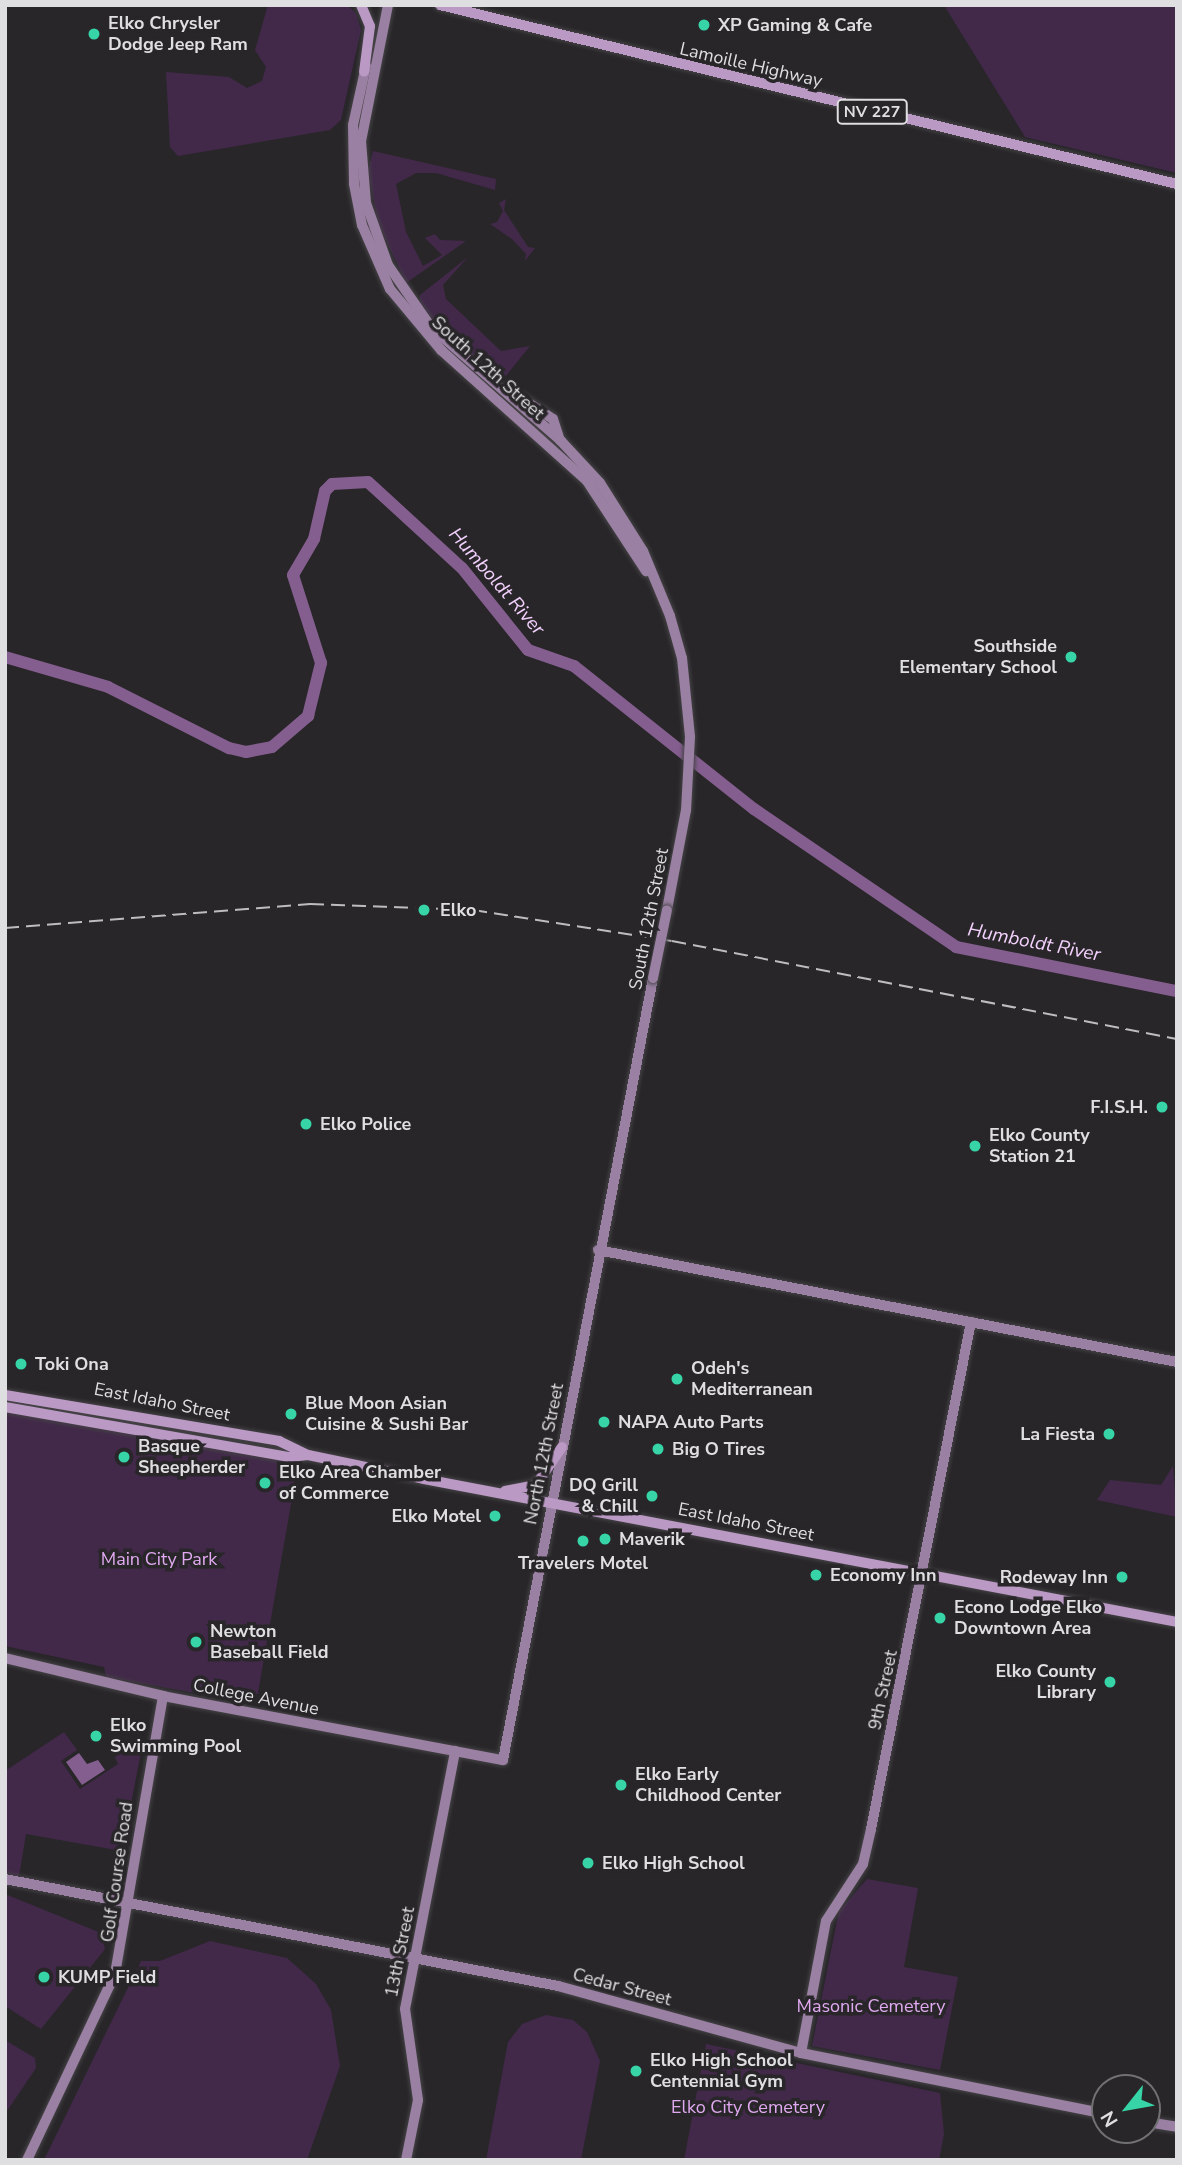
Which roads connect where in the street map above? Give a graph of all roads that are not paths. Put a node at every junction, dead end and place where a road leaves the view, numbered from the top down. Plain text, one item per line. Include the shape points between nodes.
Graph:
1 (360, 5) edge
2 (383, 5) edge
3 (388, 5) edge
4 (440, 5) edge
5 (364, 72) junction
6 (1177, 184) edge
7 (685, 687) junction
8 (618, 1155) joint
9 (598, 1250) junction
10 (971, 1322) junction
11 (1177, 1362) edge
12 (5, 1395) edge
13 (5, 1408) edge
14 (562, 1447) junction
15 (308, 1455) junction
16 (496, 1493) junction
17 (550, 1503) junction
18 (921, 1569) junction
19 (1177, 1622) edge
20 (5, 1658) edge
21 (163, 1696) junction
22 (455, 1751) junction
23 (503, 1760) joint
24 (5, 1879) edge
25 (127, 1906) junction
26 (415, 1960) junction
27 (801, 2053) junction
28 (1091, 2111) edge
29 (27, 2160) edge
30 (406, 2160) edge

1 - 5 main road via 370,26
2 - 5 street, South 12th Street
3 - 7 street, South 12th Street via 362,126 369,216 405,296 442,339 561,441 600,484 643,551 674,628
4 - 6 main road, Lamoille Highway / NV 227
5 - 7 street, South 12th Street via 353,125 354,184 378,267 398,302 434,343 557,450 601,498 655,586
7 - 8 street, South 12th Street, bridge via 686,810
8 - 9 street, North 12th Street
9 - 10 street
9 - 14 street, North 12th Street
10 - 11 street
10 - 18 street, 9th Street
12 - 15 main road, East Idaho Street via 279,1441
13 - 15 main road, East Idaho Street
14 - 16 main road via 536,1485
14 - 17 street, North 12th Street
15 - 16 main road, East Idaho Street
16 - 17 main road, East Idaho Street
17 - 18 main road, East Idaho Street
17 - 23 street, North 12th Street
18 - 19 main road, East Idaho Street
18 - 27 street, 9th Street via 863,1864 826,1921
20 - 21 street, College Avenue
21 - 22 street, College Avenue
21 - 25 street, Golf Course Road
22 - 23 street, College Avenue
22 - 26 street, 13th Street
24 - 25 street, Cedar Street
25 - 26 street, Cedar Street
25 - 29 street, Golf Course Road via 109,1992
26 - 27 street, Cedar Street via 624,2001
26 - 30 street, 13th Street via 406,2033 418,2100
27 - 28 street, Cedar Street

